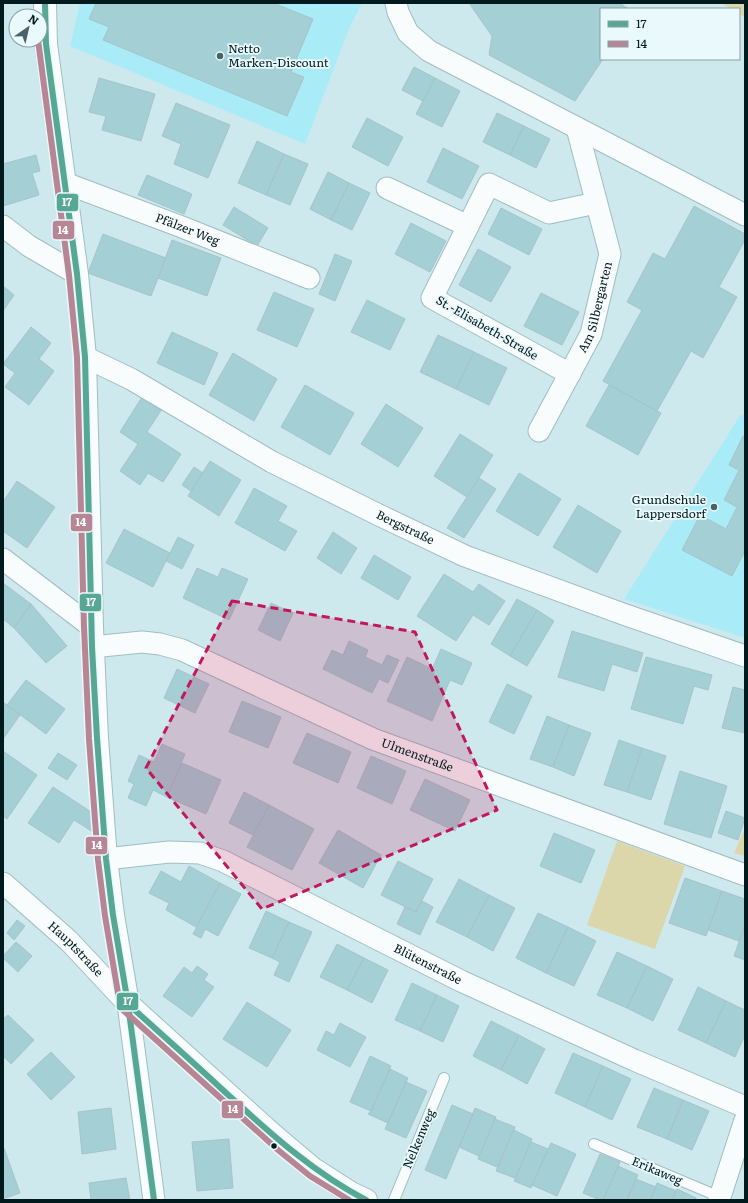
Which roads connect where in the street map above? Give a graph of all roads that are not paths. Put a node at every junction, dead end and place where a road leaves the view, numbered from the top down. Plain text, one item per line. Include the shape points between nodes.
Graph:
1 (45, 3) edge
2 (396, 3) edge
3 (577, 128) junction
4 (65, 183) junction
5 (387, 188) dead end
6 (596, 203) junction
7 (745, 215) edge
8 (3, 226) edge
9 (468, 226) junction
10 (76, 274) junction
11 (309, 278) dead end
12 (85, 357) junction
13 (570, 374) junction
14 (539, 431) dead end
15 (3, 559) edge
16 (92, 637) junction
17 (745, 656) edge
18 (106, 859) junction
19 (745, 875) edge
20 (3, 883) edge
21 (128, 1004) junction
22 (444, 1078) dead end
23 (745, 1107) edge
24 (745, 1120) edge
25 (594, 1144) dead end
26 (720, 1199) edge
27 (154, 1200) edge
28 (366, 1200) edge
29 (394, 1200) edge

1 - 4 street via 46,44
2 - 3 street via 408,33 429,51
3 - 6 street, Am Silbergarten
3 - 7 street
4 - 10 street
4 - 11 street, Pfälzer Weg
5 - 9 street
6 - 9 street, St.-Elisabeth-Straße via 549,212 489,184
6 - 13 street, Am Silbergarten via 610,254 592,334
8 - 10 street via 29,246
9 - 13 street, St.-Elisabeth-Straße via 432,298
10 - 12 street
12 - 16 street
12 - 17 street, Bergstraße via 131,379 272,462 465,556
13 - 14 street, Am Silbergarten
15 - 16 street
16 - 18 street
16 - 19 street, Ulmenstraße via 160,644 182,650 373,739
18 - 21 street
18 - 23 street, Blütenstraße via 169,852 200,853 223,861 461,981 634,1060
20 - 21 street, Hauptstraße via 69,941
21 - 27 street
21 - 28 street, Hauptstraße via 312,1168
22 - 29 lane, Nelkenweg
24 - 26 street
25 - 26 lane, Erikaweg

